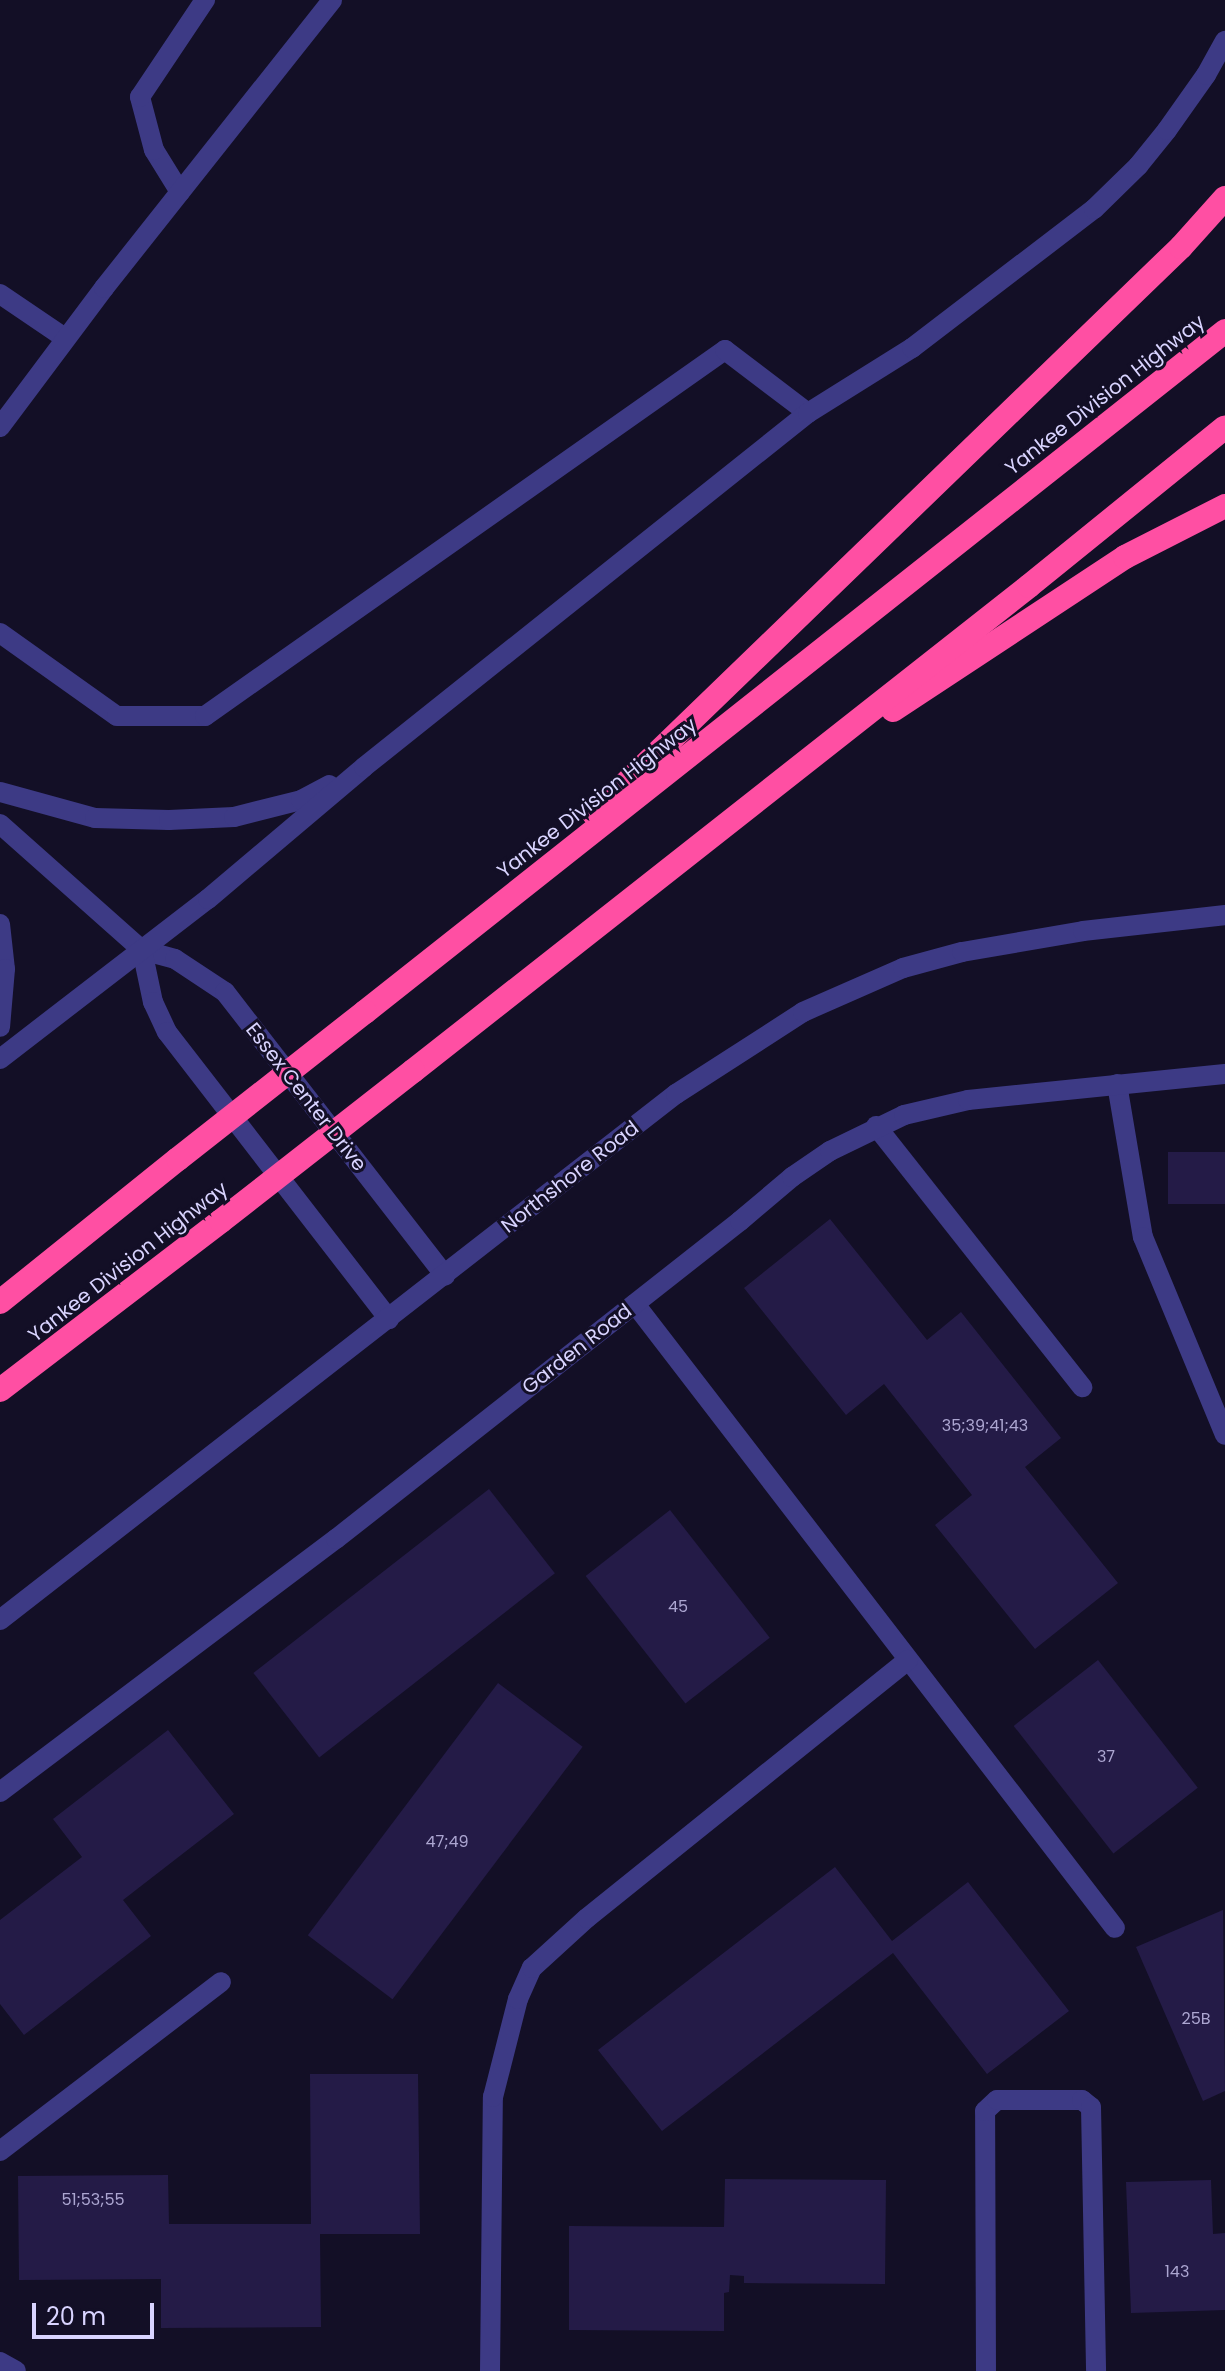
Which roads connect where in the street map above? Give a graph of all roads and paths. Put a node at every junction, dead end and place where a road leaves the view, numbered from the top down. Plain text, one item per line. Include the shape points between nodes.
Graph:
1 (205, 0) edge
2 (332, 0) edge
3 (1225, 41) edge
4 (180, 192) junction
5 (1225, 198) edge
6 (0, 294) edge
7 (1225, 331) edge
8 (65, 338) junction
9 (808, 413) junction
10 (0, 427) edge
11 (1225, 427) edge
12 (1225, 506) edge
13 (0, 633) edge
14 (364, 767) junction
15 (0, 792) edge
16 (0, 824) edge
17 (716, 830) junction
18 (493, 911) junction
19 (1225, 915) edge
20 (0, 924) edge
21 (142, 950) junction
22 (0, 1027) edge
23 (0, 1059) edge
24 (1225, 1074) edge
25 (1117, 1084) junction
26 (876, 1126) junction
27 (445, 1276) junction
28 (0, 1302) edge
29 (635, 1304) junction
30 (389, 1319) junction
31 (1082, 1387) dead end
32 (0, 1390) edge
33 (1225, 1435) edge
34 (0, 1620) edge
35 (908, 1660) junction
36 (0, 1792) edge
37 (1115, 1928) dead end
38 (221, 1982) dead end
39 (0, 2151) edge
40 (0, 2362) edge
41 (16, 2371) edge
42 (490, 2371) edge
43 (986, 2371) edge
44 (1096, 2371) edge

1 - 4 street via 140,97 154,150
2 - 4 street
3 - 9 street via 1167,130 1094,209 912,348
4 - 8 street
5 - 18 highway via 1181,247
6 - 8 street
7 - 18 highway, Yankee Division Highway
8 - 10 street
9 - 13 street via 725,350 205,716 117,716
9 - 14 street
11 - 17 highway, Yankee Division Highway
12 - 17 highway via 1066,594
14 - 15 street via 301,800 234,817 95,818
14 - 21 street
16 - 21 street
17 - 32 highway, Yankee Division Highway, bridge
18 - 28 highway, Yankee Division Highway, bridge
19 - 27 street, Northshore Road via 1016,940 903,968 851,988 761,1037 676,1094
20 - 22 street via 5,969
21 - 23 street
21 - 27 street, Essex Center Drive via 175,959 225,992
21 - 30 street via 153,1002 167,1032
24 - 25 street, Garden Road
25 - 26 street, Garden Road via 968,1100
25 - 33 street via 1143,1237
26 - 29 street, Garden Road via 792,1177
26 - 31 street
27 - 30 street, Northshore Road
29 - 35 street
29 - 36 street, Garden Road via 336,1539
30 - 34 street, Northshore Road
35 - 37 street
35 - 42 street via 532,1968 518,1999 493,2097
38 - 39 street
40 - 41 street
43 - 44 street via 985,2111 997,2100 1082,2100 1091,2107

